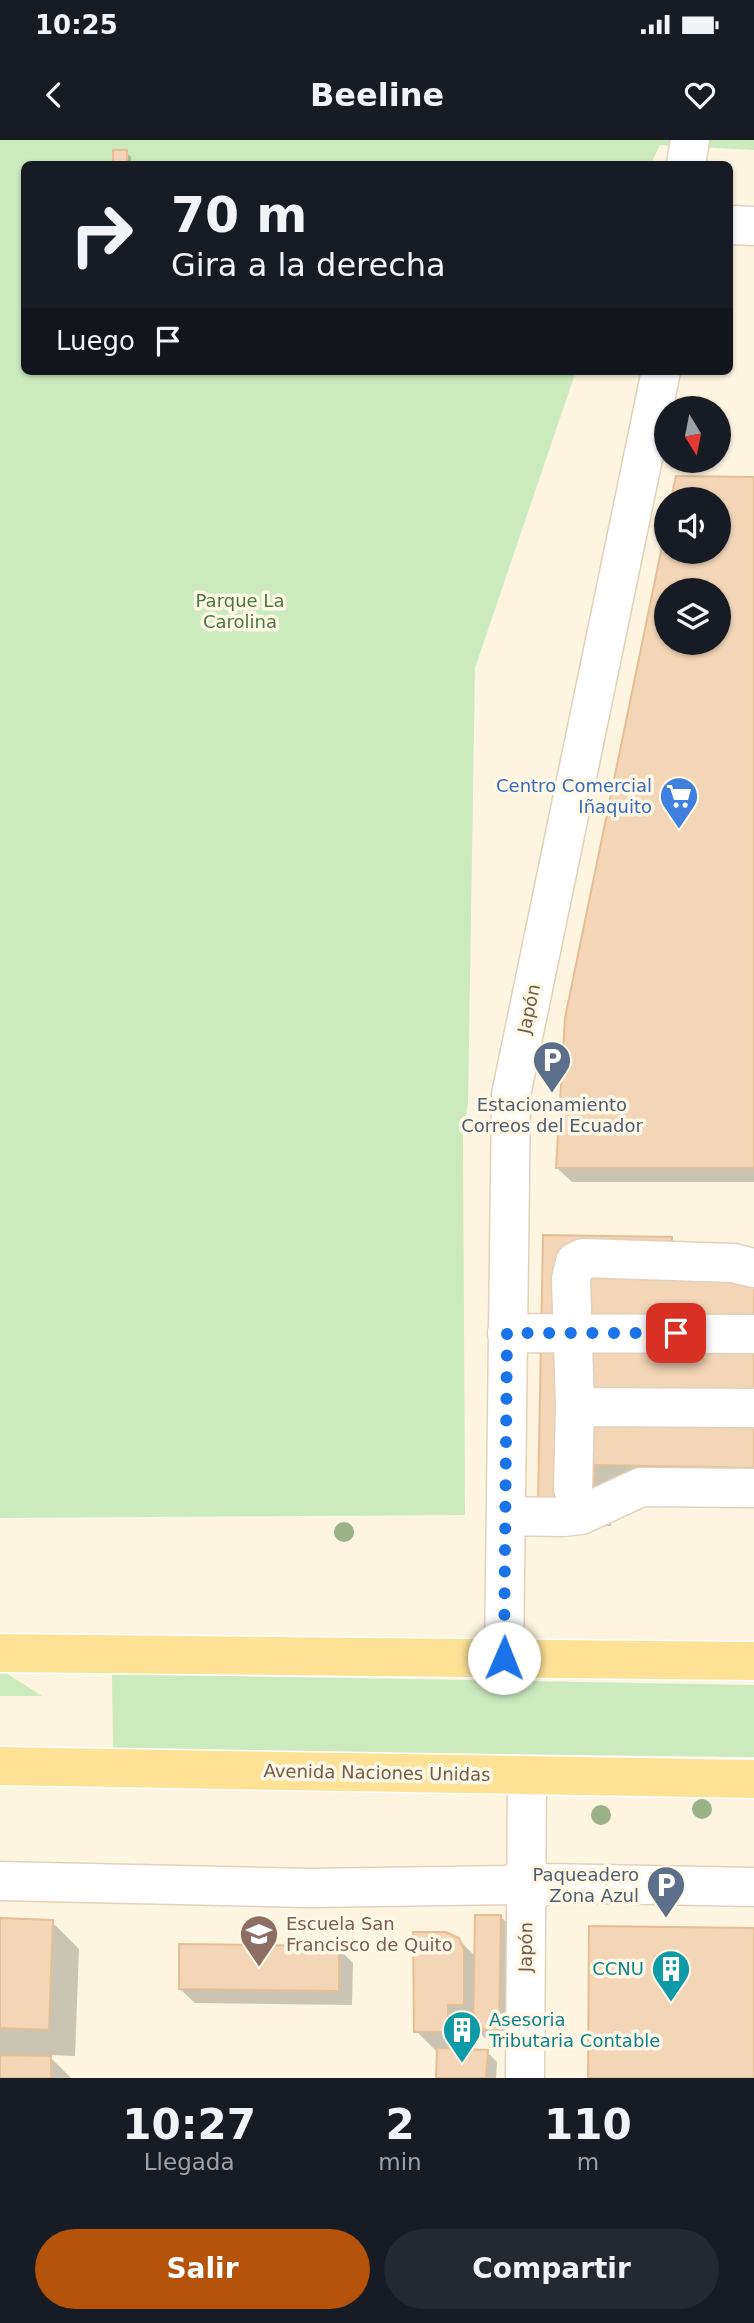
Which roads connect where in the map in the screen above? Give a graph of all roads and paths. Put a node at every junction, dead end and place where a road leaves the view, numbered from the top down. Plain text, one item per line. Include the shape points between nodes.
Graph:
1 (733, 225) edge
2 (754, 226) edge
3 (661, 375) edge
4 (754, 1268) edge
5 (507, 1333) junction
6 (571, 1333) junction
7 (754, 1334) edge
8 (575, 1407) junction
9 (754, 1408) edge
10 (754, 1488) edge
11 (573, 1489) dead end
12 (506, 1516) junction
13 (0, 1653) edge
14 (504, 1658) junction
15 (754, 1661) edge
16 (0, 1766) edge
17 (527, 1775) junction
18 (754, 1779) edge
19 (0, 1881) edge
20 (527, 1885) junction
21 (754, 1887) edge
22 (525, 2078) edge

1 - 2 street
3 - 5 street, Japón via 511,1096
4 - 6 street via 733,1263 583,1258 572,1269
5 - 6 street
5 - 12 street, Japón
6 - 7 street
6 - 8 street
8 - 9 street
8 - 11 street
10 - 12 street via 641,1487 582,1515
12 - 14 street, Japón
13 - 14 main road
14 - 15 main road
16 - 17 main road, Avenida Naciones Unidas
17 - 18 main road, Avenida Naciones Unidas
17 - 20 street, Japón
19 - 20 street via 311,1888
20 - 21 street
20 - 22 street, Japón

